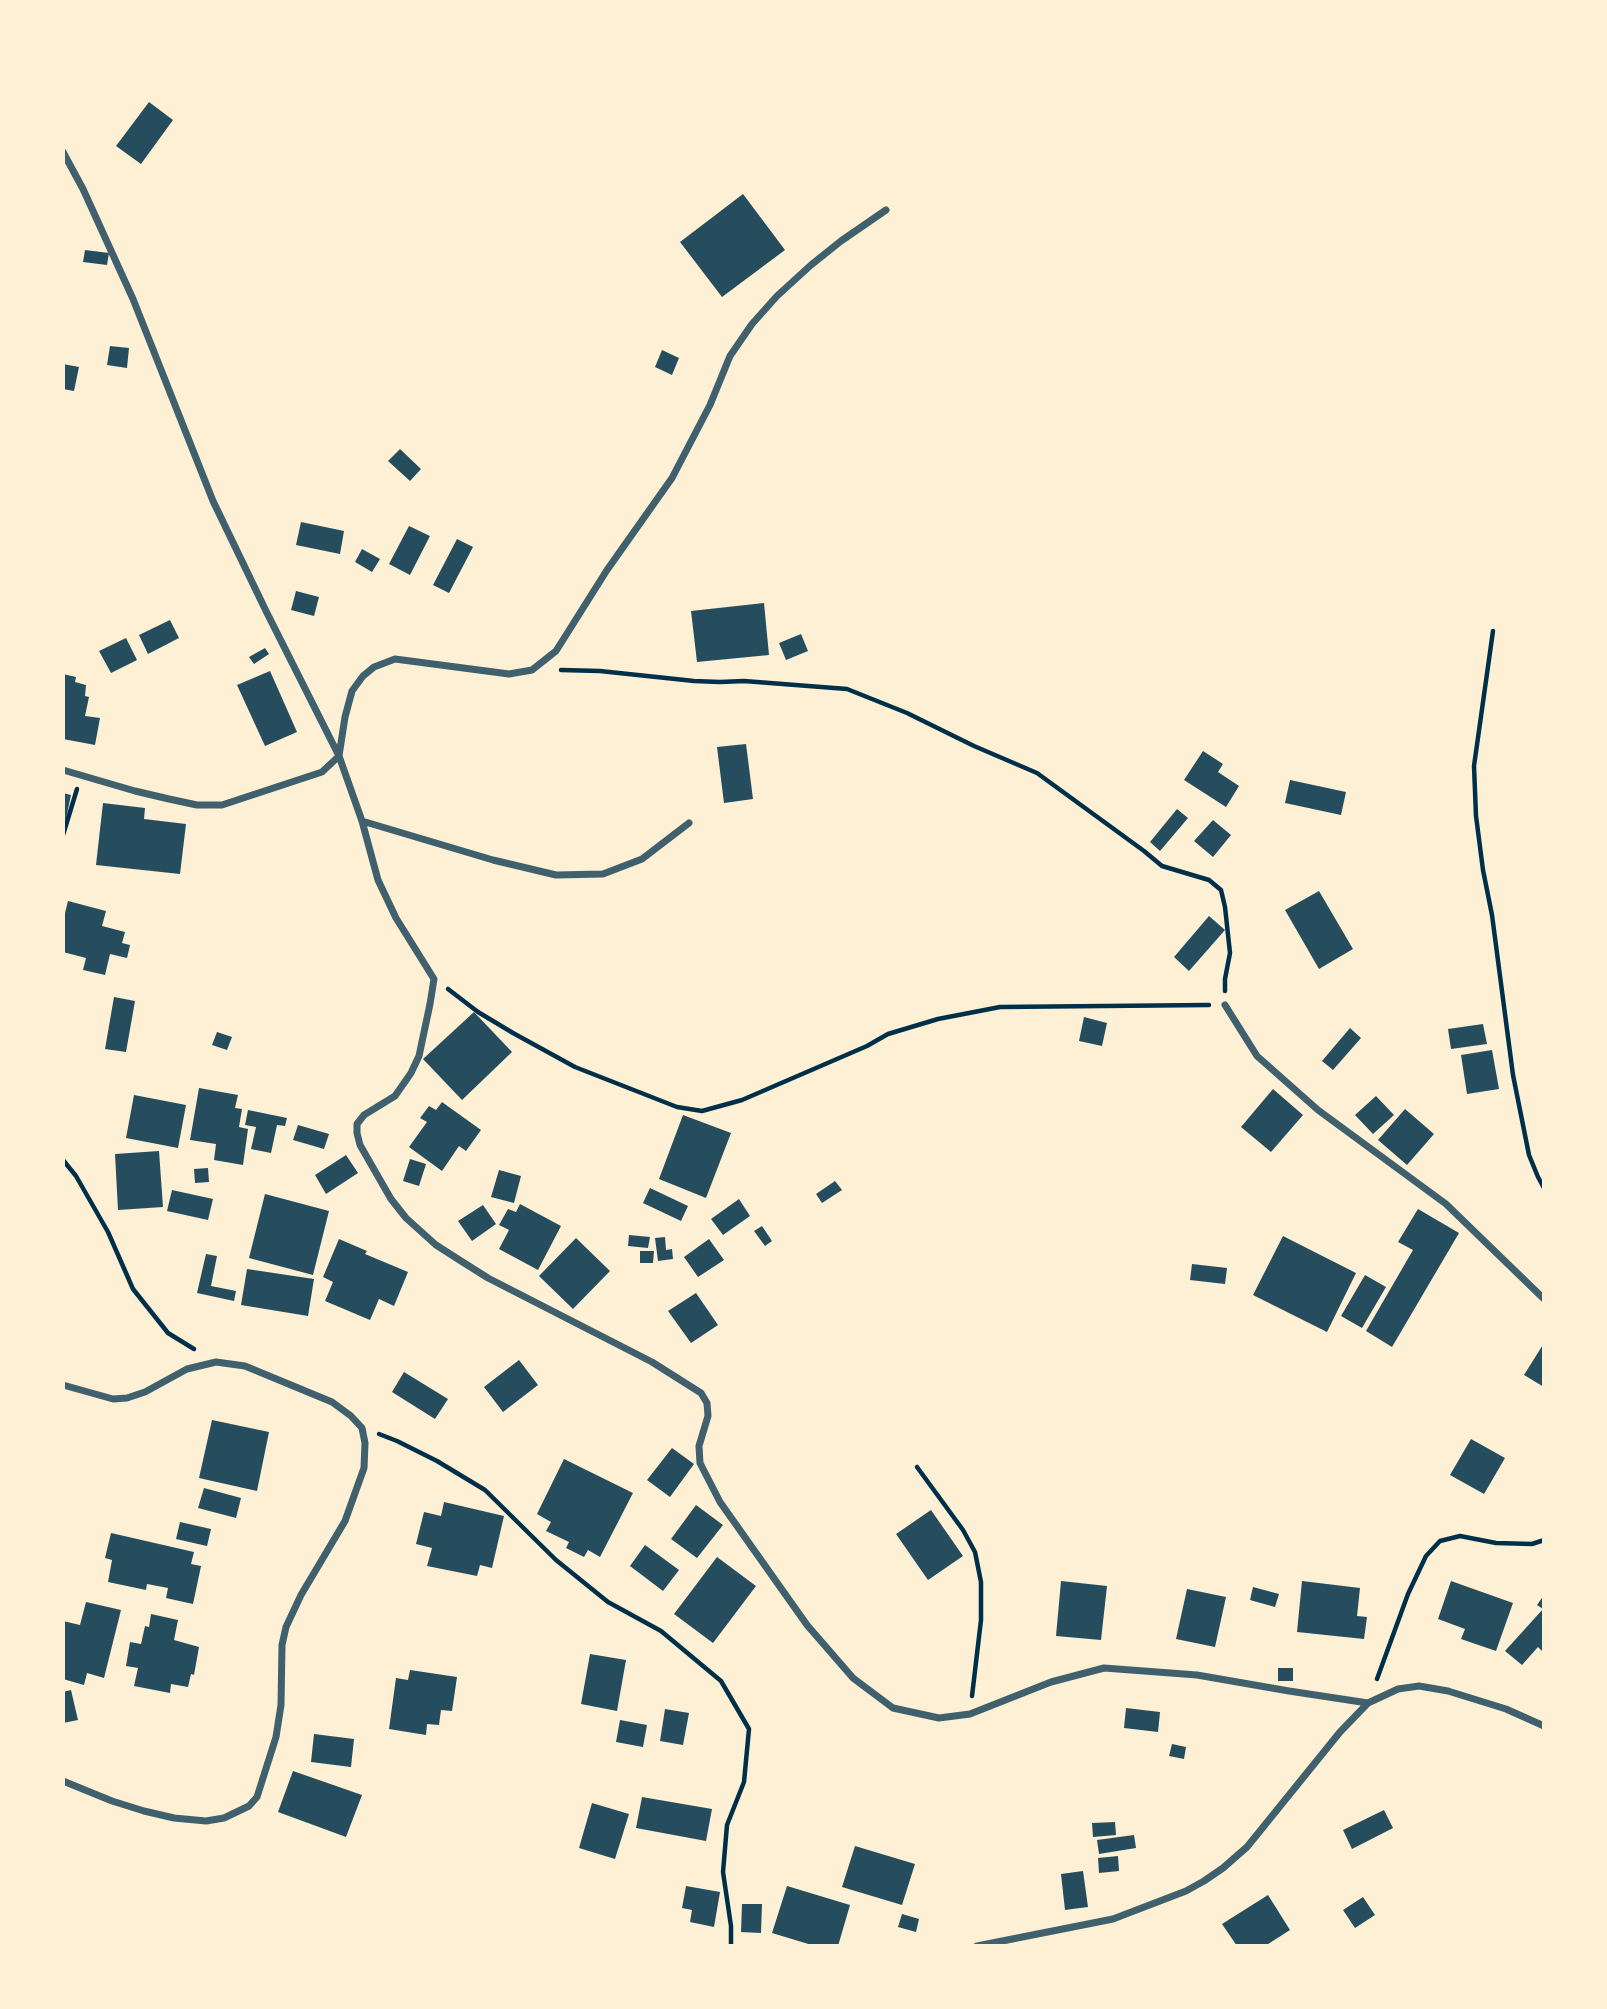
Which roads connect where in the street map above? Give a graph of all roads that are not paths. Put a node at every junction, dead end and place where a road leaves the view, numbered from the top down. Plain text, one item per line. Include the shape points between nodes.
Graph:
1 (63, 152) edge
2 (886, 210) dead end
3 (339, 756) junction
4 (63, 770) edge
5 (362, 821) junction
6 (689, 823) dead end
7 (1225, 1004) road end
8 (1544, 1299) edge
9 (63, 1385) edge
10 (1368, 1703) junction
11 (1544, 1726) edge
12 (63, 1781) edge
13 (977, 1946) edge

1 - 3 street via 132,299 213,501
2 - 3 street via 811,265 752,324 730,356 672,478 556,651 532,670 509,674 396,659 374,667 352,691
3 - 4 street via 322,772 222,805 169,799
3 - 5 street
5 - 6 street via 556,875 603,874 642,859
5 - 10 street via 378,880 434,979 419,1056 395,1096 364,1115 358,1124 360,1145 391,1199 436,1245 701,1393 708,1416 699,1446 700,1463 720,1502 807,1625 853,1678 893,1708 939,1718 970,1714 1051,1682 1104,1668 1197,1675
7 - 8 street via 1257,1056 1318,1110 1446,1204
9 - 12 street via 104,1398 127,1398 187,1369 216,1362 245,1366 332,1402 362,1428 365,1443 365,1468 345,1521 286,1627 276,1737 257,1797 249,1806 206,1821 174,1818
10 - 11 street via 1398,1689 1419,1686 1506,1709
10 - 13 street via 1247,1847 1204,1881 1113,1919

